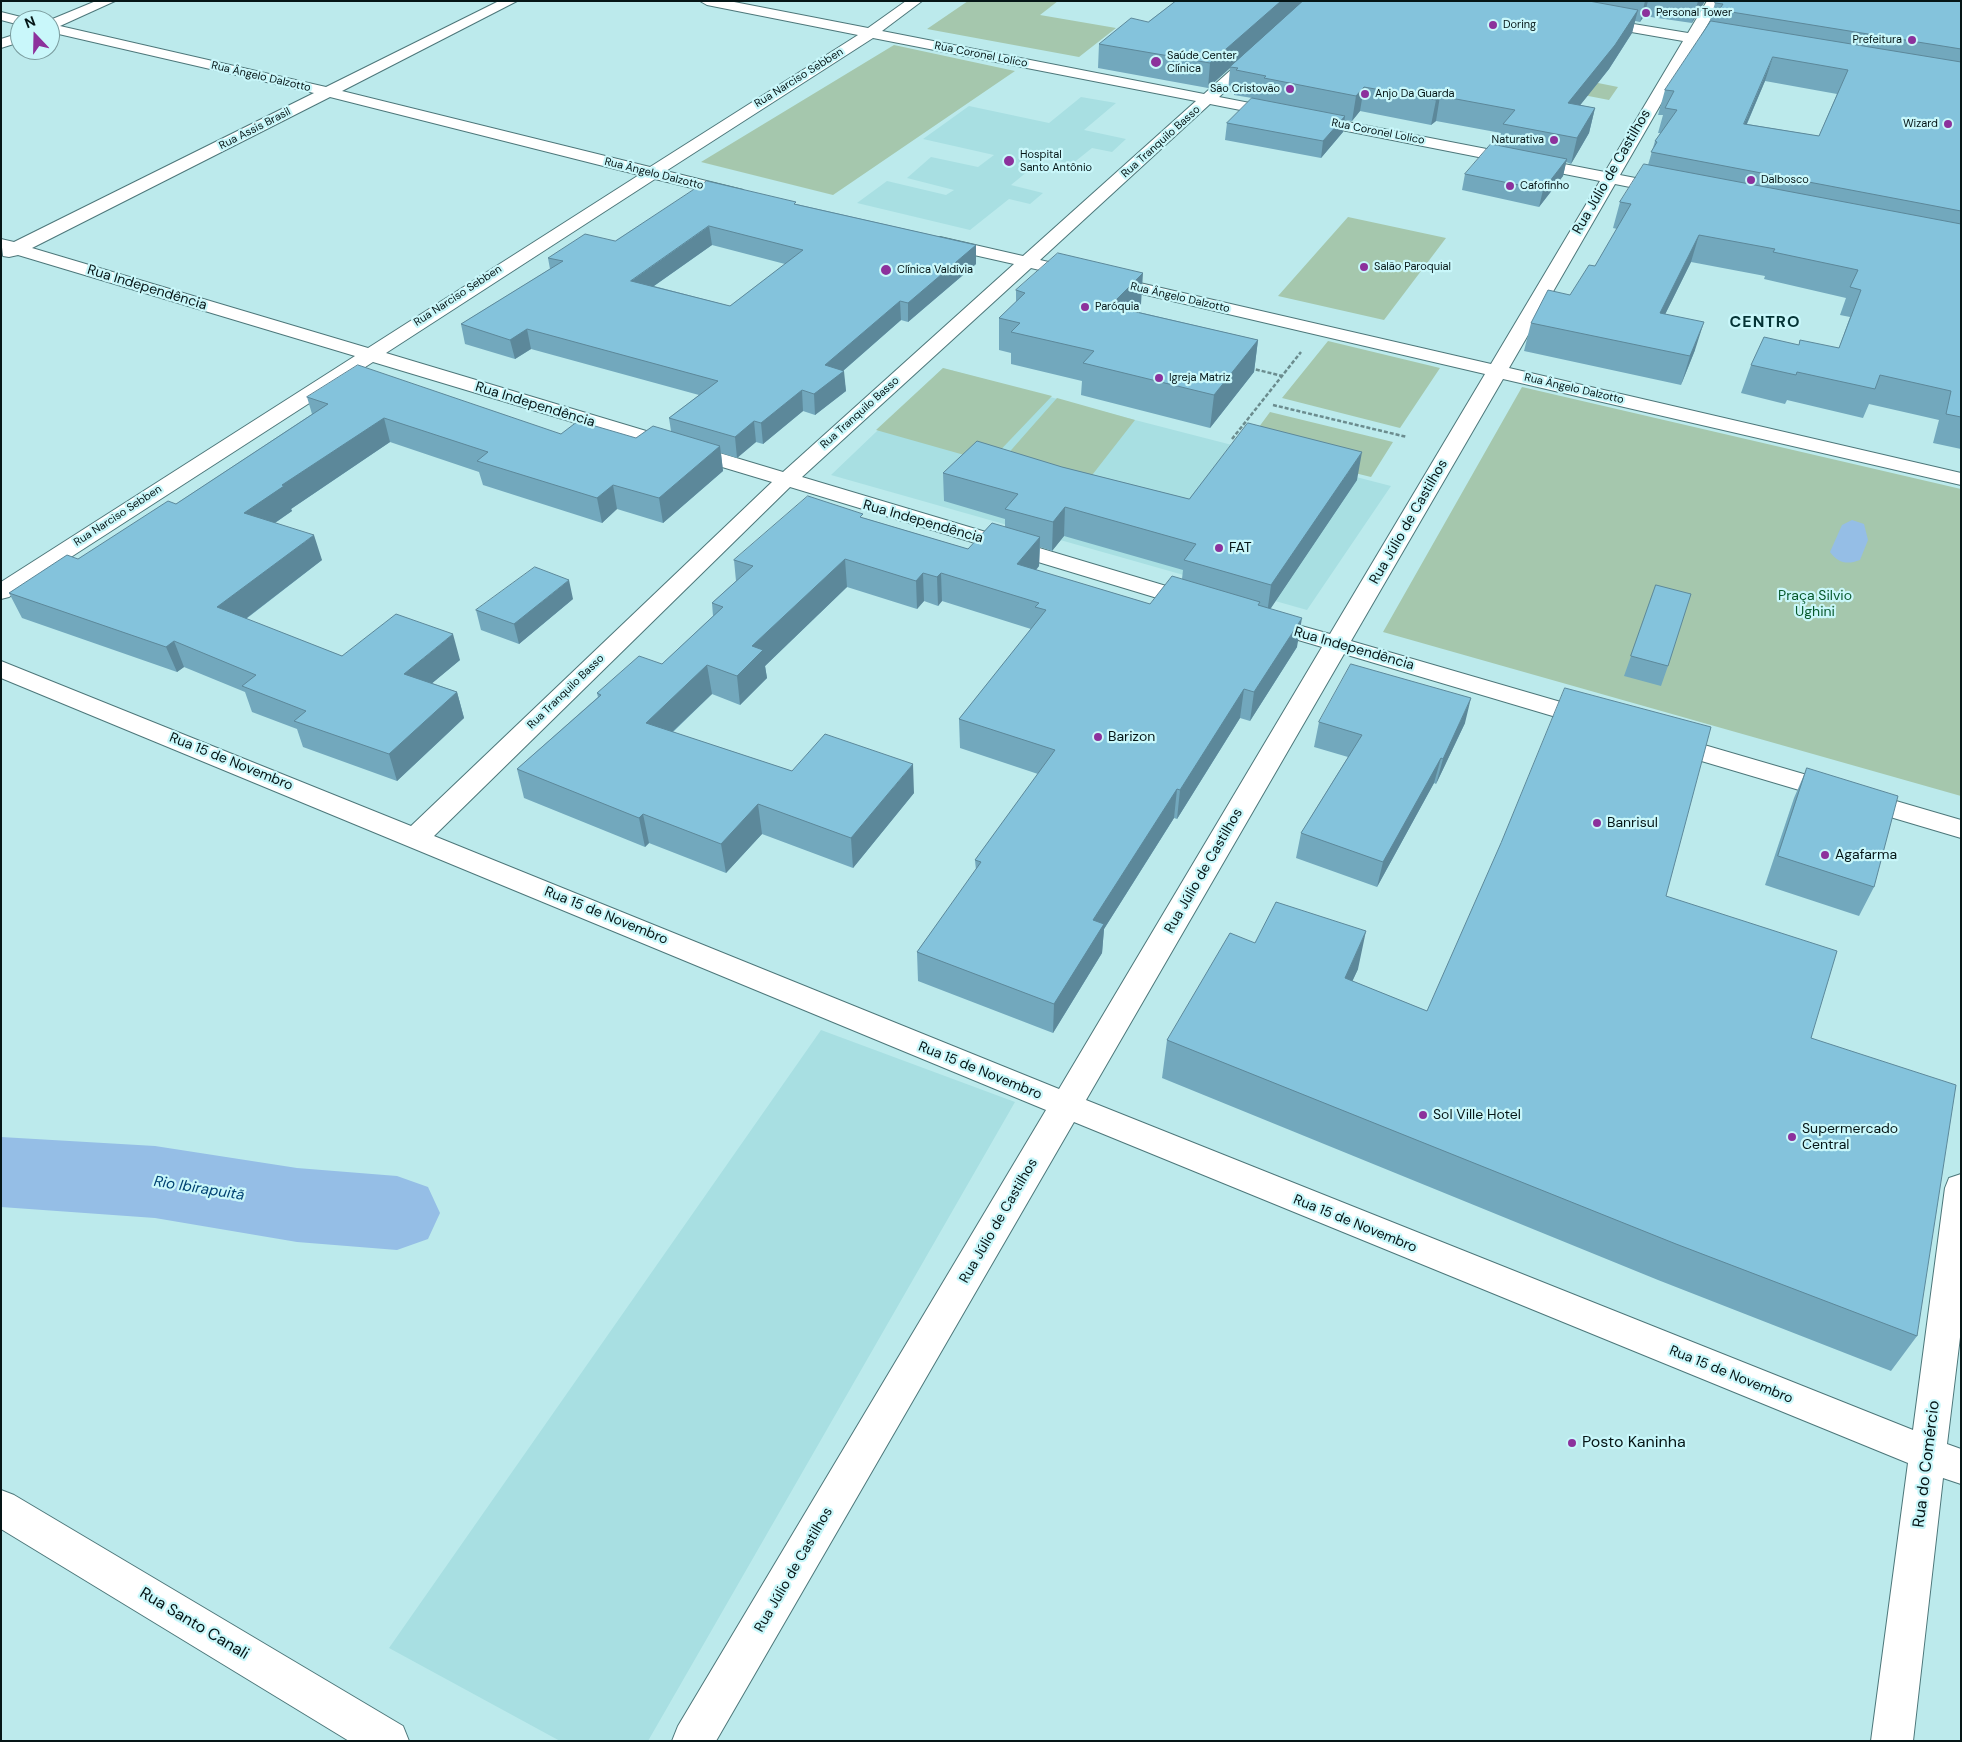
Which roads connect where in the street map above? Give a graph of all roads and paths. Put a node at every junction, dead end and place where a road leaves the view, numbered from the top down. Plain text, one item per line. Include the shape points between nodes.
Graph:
1 (108, 1) edge
2 (510, 1) edge
3 (707, 1) edge
4 (916, 1) edge
5 (1714, 1) edge
6 (1585, 20) edge
7 (60, 22) edge
8 (60, 28) edge
9 (869, 34) junction
10 (1691, 38) junction
11 (1273, 40) edge
12 (1720, 43) edge
13 (328, 92) junction
14 (1208, 99) junction
15 (648, 174) junction
16 (1609, 178) junction
17 (1687, 193) edge
18 (755, 199) edge
19 (919, 237) edge
20 (6, 250) edge
21 (1026, 262) junction
22 (1318, 330) junction
23 (368, 354) junction
24 (1246, 367) edge
25 (1497, 371) junction
26 (1282, 376) junction
27 (1273, 405) dead end
28 (1407, 437) dead end
29 (1232, 440) edge
30 (1961, 479) edge
31 (785, 481) junction
32 (1, 592) edge
33 (1214, 608) edge
34 (1242, 616) edge
35 (1338, 644) junction
36 (1, 668) edge
37 (1616, 727) edge
38 (1644, 735) edge
39 (1961, 829) edge
40 (416, 837) junction
41 (1066, 1106) junction
42 (1961, 1188) edge
43 (1944, 1461) edge
44 (1, 1508) edge
45 (388, 1741) edge
46 (693, 1741) edge
47 (1892, 1741) edge

1 - 7 street
2 - 13 street, Rua Assis Brasil
3 - 9 street, Rua Coronel Lolico
4 - 9 street, Rua Narciso Sebben
5 - 10 street, Rua Júlio de Castilhos
6 - 10 street
8 - 13 street, Rua Ângelo Dalzotto
9 - 14 street, Rua Coronel Lolico
9 - 15 street, Rua Narciso Sebben
10 - 12 street
10 - 16 street, Rua Júlio de Castilhos
11 - 14 street, Rua Tranquilo Basso
13 - 15 street, Rua Ângelo Dalzotto
13 - 20 street, Rua Assis Brasil
14 - 16 street, Rua Coronel Lolico
14 - 21 street, Rua Tranquilo Basso
15 - 18 street, Rua Ângelo Dalzotto
15 - 23 street, Rua Narciso Sebben
16 - 17 street, Rua Coronel Lolico
16 - 25 street, Rua Júlio de Castilhos
19 - 21 street, Rua Ângelo Dalzotto
20 - 23 street, Rua Independência
21 - 22 street, Rua Ângelo Dalzotto
21 - 31 street, Rua Tranquilo Basso
22 - 25 street, Rua Ângelo Dalzotto
22 - 26 path
23 - 31 street, Rua Independência
23 - 32 street, Rua Narciso Sebben
24 - 26 path
25 - 30 street, Rua Ângelo Dalzotto
25 - 35 street, Rua Júlio de Castilhos
26 - 29 path
27 - 28 path
31 - 33 street, Rua Independência
31 - 40 street, Rua Tranquilo Basso
34 - 35 street, Rua Independência
35 - 37 street, Rua Independência
35 - 41 street, Rua Júlio de Castilhos
36 - 40 street, Rua 15 de Novembro
38 - 39 street
40 - 41 street, Rua 15 de Novembro
41 - 43 street, Rua 15 de Novembro
41 - 46 street, Rua Júlio de Castilhos
42 - 43 street, Rua do Comércio
43 - 47 street, Rua do Comércio
44 - 45 street, Rua Santo Canali

